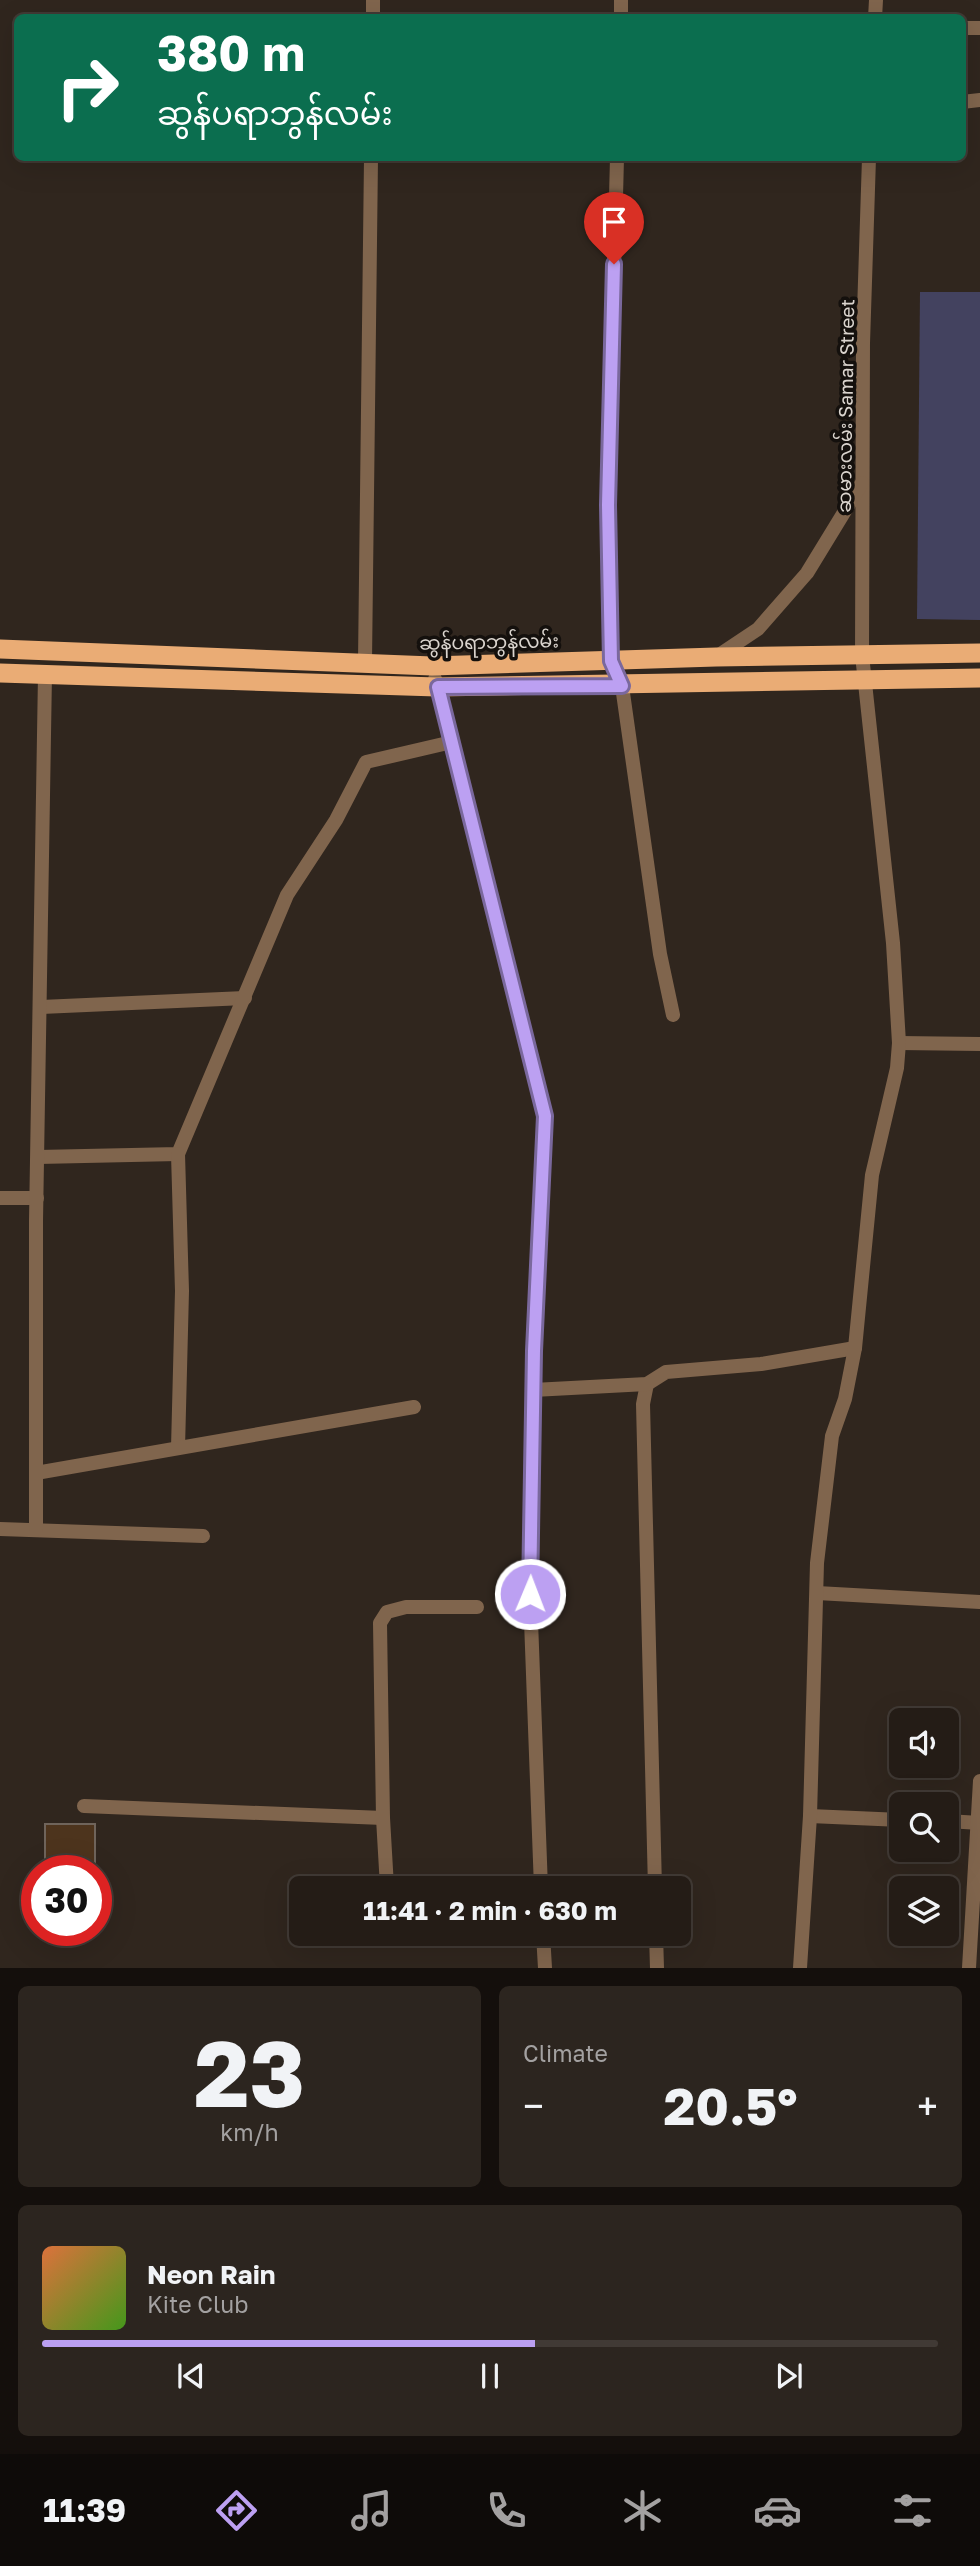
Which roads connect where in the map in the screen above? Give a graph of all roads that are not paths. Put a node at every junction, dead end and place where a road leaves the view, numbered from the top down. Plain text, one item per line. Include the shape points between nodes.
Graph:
1 (371, 161) edge
2 (617, 161) edge
3 (869, 161) edge
4 (863, 482) junction
5 (0, 649) edge
6 (980, 653) edge
7 (862, 655) junction
8 (716, 657) junction
9 (611, 661) junction
10 (365, 662) junction
11 (432, 666) junction
12 (0, 673) edge
13 (45, 674) junction
14 (863, 678) junction
15 (980, 678) edge
16 (622, 686) junction
17 (438, 687) junction
18 (452, 743) junction
19 (244, 998) junction
20 (41, 1007) junction
21 (673, 1015) dead end
22 (899, 1043) junction
23 (980, 1044) edge
24 (178, 1154) junction
25 (38, 1157) junction
26 (0, 1198) edge
27 (37, 1198) junction
28 (855, 1348) junction
29 (647, 1384) junction
30 (533, 1390) junction
31 (414, 1407) dead end
32 (178, 1448) junction
33 (36, 1473) junction
34 (0, 1529) edge
35 (36, 1529) junction
36 (203, 1536) dead end
37 (817, 1593) junction
38 (980, 1602) edge
39 (477, 1607) dead end
40 (980, 1782) edge
41 (84, 1806) dead end
42 (810, 1816) junction
43 (383, 1818) junction
44 (889, 1819) edge
45 (959, 1822) edge
46 (979, 1823) edge
47 (386, 1876) edge
48 (541, 1876) edge
49 (655, 1876) edge
50 (544, 1946) edge
51 (656, 1946) edge
52 (545, 1968) edge
53 (657, 1968) edge
54 (800, 1968) edge
55 (969, 1968) edge

1 - 10 street
2 - 9 street via 608,505
3 - 4 street, ဆမားလမ်း Samar Street
4 - 7 street, ဆမားလမ်း Samar Street
4 - 8 street via 807,573 758,629
5 - 10 highway, ဆွန်ပရာဘွန်လမ်း
6 - 7 highway, ဆွန်ပရာဘွန်လမ်း
7 - 8 highway, ဆွန်ပရာဘွန်လမ်း
7 - 14 street, ဆမားလမ်း Samar Street
8 - 9 highway, ဆွန်ပရာဘွန်လမ်း
9 - 11 highway, ဆွန်ပရာဘွန်လမ်း
9 - 16 street
10 - 11 highway, ဆွန်ပရာဘွန်လမ်း
11 - 17 street
12 - 13 highway
13 - 17 highway
13 - 20 street
14 - 15 highway
14 - 16 highway
14 - 22 street, ဆမားလမ်း Samar Street via 893,943
16 - 17 highway
16 - 21 street via 660,954
17 - 18 street
18 - 19 street via 366,762 336,820 287,895
18 - 30 street via 545,1116
19 - 20 street
19 - 24 street
20 - 25 street
22 - 23 street
22 - 28 street, ဆမားလမ်း Samar Street via 872,1175
24 - 25 street
24 - 32 street via 182,1290
25 - 27 street
26 - 27 street
27 - 33 street
28 - 29 street via 761,1364 666,1372
28 - 37 street, ဆမားလမ်း Samar Street via 832,1436
29 - 30 street
29 - 49 street via 643,1404
30 - 48 street via 530,1594
31 - 32 street
32 - 33 street
33 - 35 street
34 - 35 street
35 - 36 street
37 - 38 street
37 - 42 street, ဆမားလမ်း Samar Street
39 - 43 street via 406,1607 387,1612 380,1623
40 - 46 street
41 - 43 street
42 - 44 street
42 - 54 street, ဆမားလမ်း Samar Street
43 - 47 street
45 - 46 street
46 - 55 street
50 - 52 street
51 - 53 street

